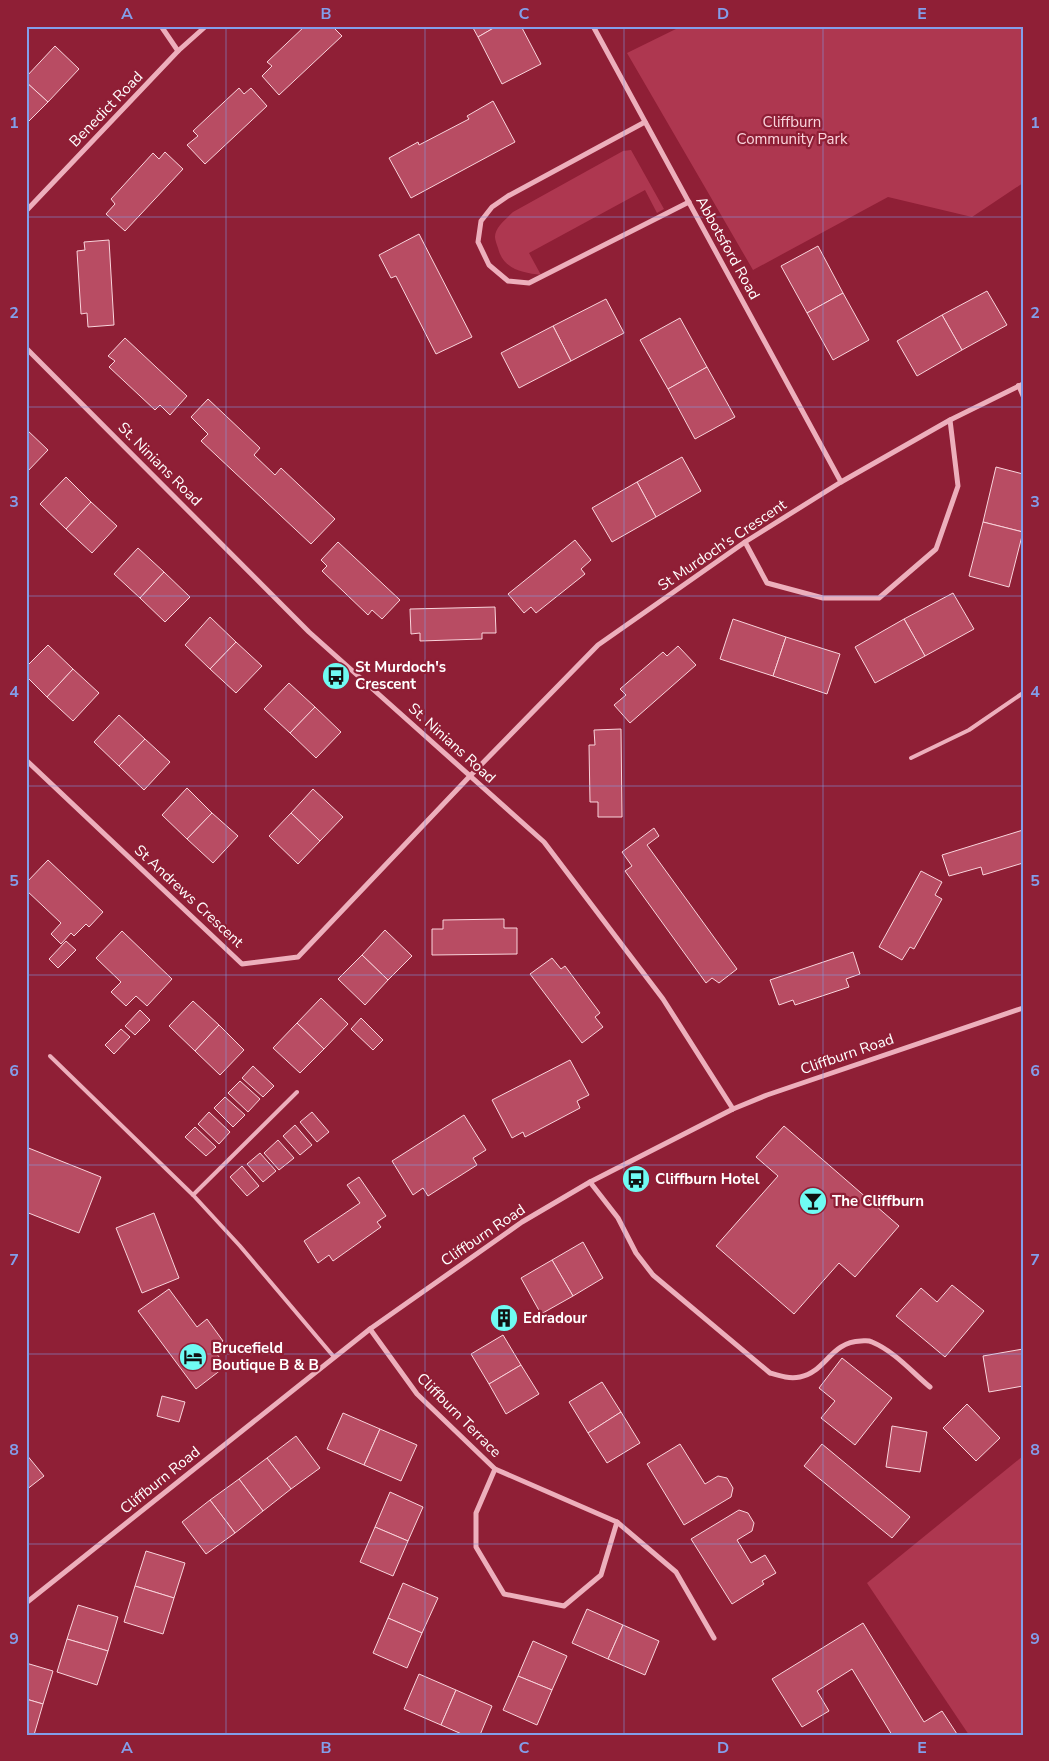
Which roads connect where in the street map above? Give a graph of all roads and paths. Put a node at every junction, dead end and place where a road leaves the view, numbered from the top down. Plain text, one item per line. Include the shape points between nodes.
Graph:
1 (161, 26) edge
2 (206, 26) edge
3 (593, 26) edge
4 (178, 51) junction
5 (645, 122) junction
6 (689, 202) junction
7 (26, 211) edge
8 (26, 348) edge
9 (1020, 384) edge
10 (1023, 397) edge
11 (950, 420) junction
12 (841, 482) junction
13 (745, 542) junction
14 (1023, 693) edge
15 (911, 758) dead end
16 (26, 760) edge
17 (470, 776) junction
18 (1023, 1008) edge
19 (50, 1056) dead end
20 (297, 1092) dead end
21 (732, 1109) junction
22 (590, 1182) junction
23 (192, 1195) junction
24 (370, 1329) junction
25 (334, 1357) junction
26 (930, 1387) dead end
27 (495, 1469) junction
28 (617, 1522) junction
29 (26, 1603) edge
30 (714, 1638) dead end

1 - 4 street
2 - 4 street, Benedict Road
3 - 5 street, Abbotsford Road
4 - 7 street, Benedict Road
5 - 6 street, Abbotsford Road
5 - 6 street via 492,207 481,222 478,242 489,265 508,281 529,283
6 - 12 street, Abbotsford Road
8 - 17 street, St. Ninians Road via 308,632
9 - 10 lane
9 - 11 street, St Murdoch's Crescent
11 - 12 street, St Murdoch's Crescent
11 - 13 street via 958,486 936,549 880,598 823,598 767,583
12 - 13 street, St Murdoch's Crescent
13 - 17 street, St Murdoch's Crescent via 598,645
14 - 15 lane via 969,730
16 - 17 street, St Andrews Crescent via 242,964 298,957
17 - 21 street, St. Ninians Road via 544,842 663,1000
18 - 21 street, Cliffburn Road
19 - 23 lane
20 - 23 lane
21 - 22 street, Cliffburn Road
22 - 24 street, Cliffburn Road via 522,1222
22 - 26 street via 618,1218 636,1253 653,1275 770,1373 800,1377 813,1372 840,1346 852,1341 870,1340 885,1348
23 - 25 lane
24 - 25 street, Cliffburn Road
24 - 27 street, Cliffburn Terrace via 417,1394
25 - 29 street, Cliffburn Road
27 - 28 street, Cliffburn Terrace
27 - 28 street, Cliffburn Terrace via 476,1512 476,1547 504,1594 564,1606 601,1575
28 - 30 street, Cliffburn Terrace via 676,1572

